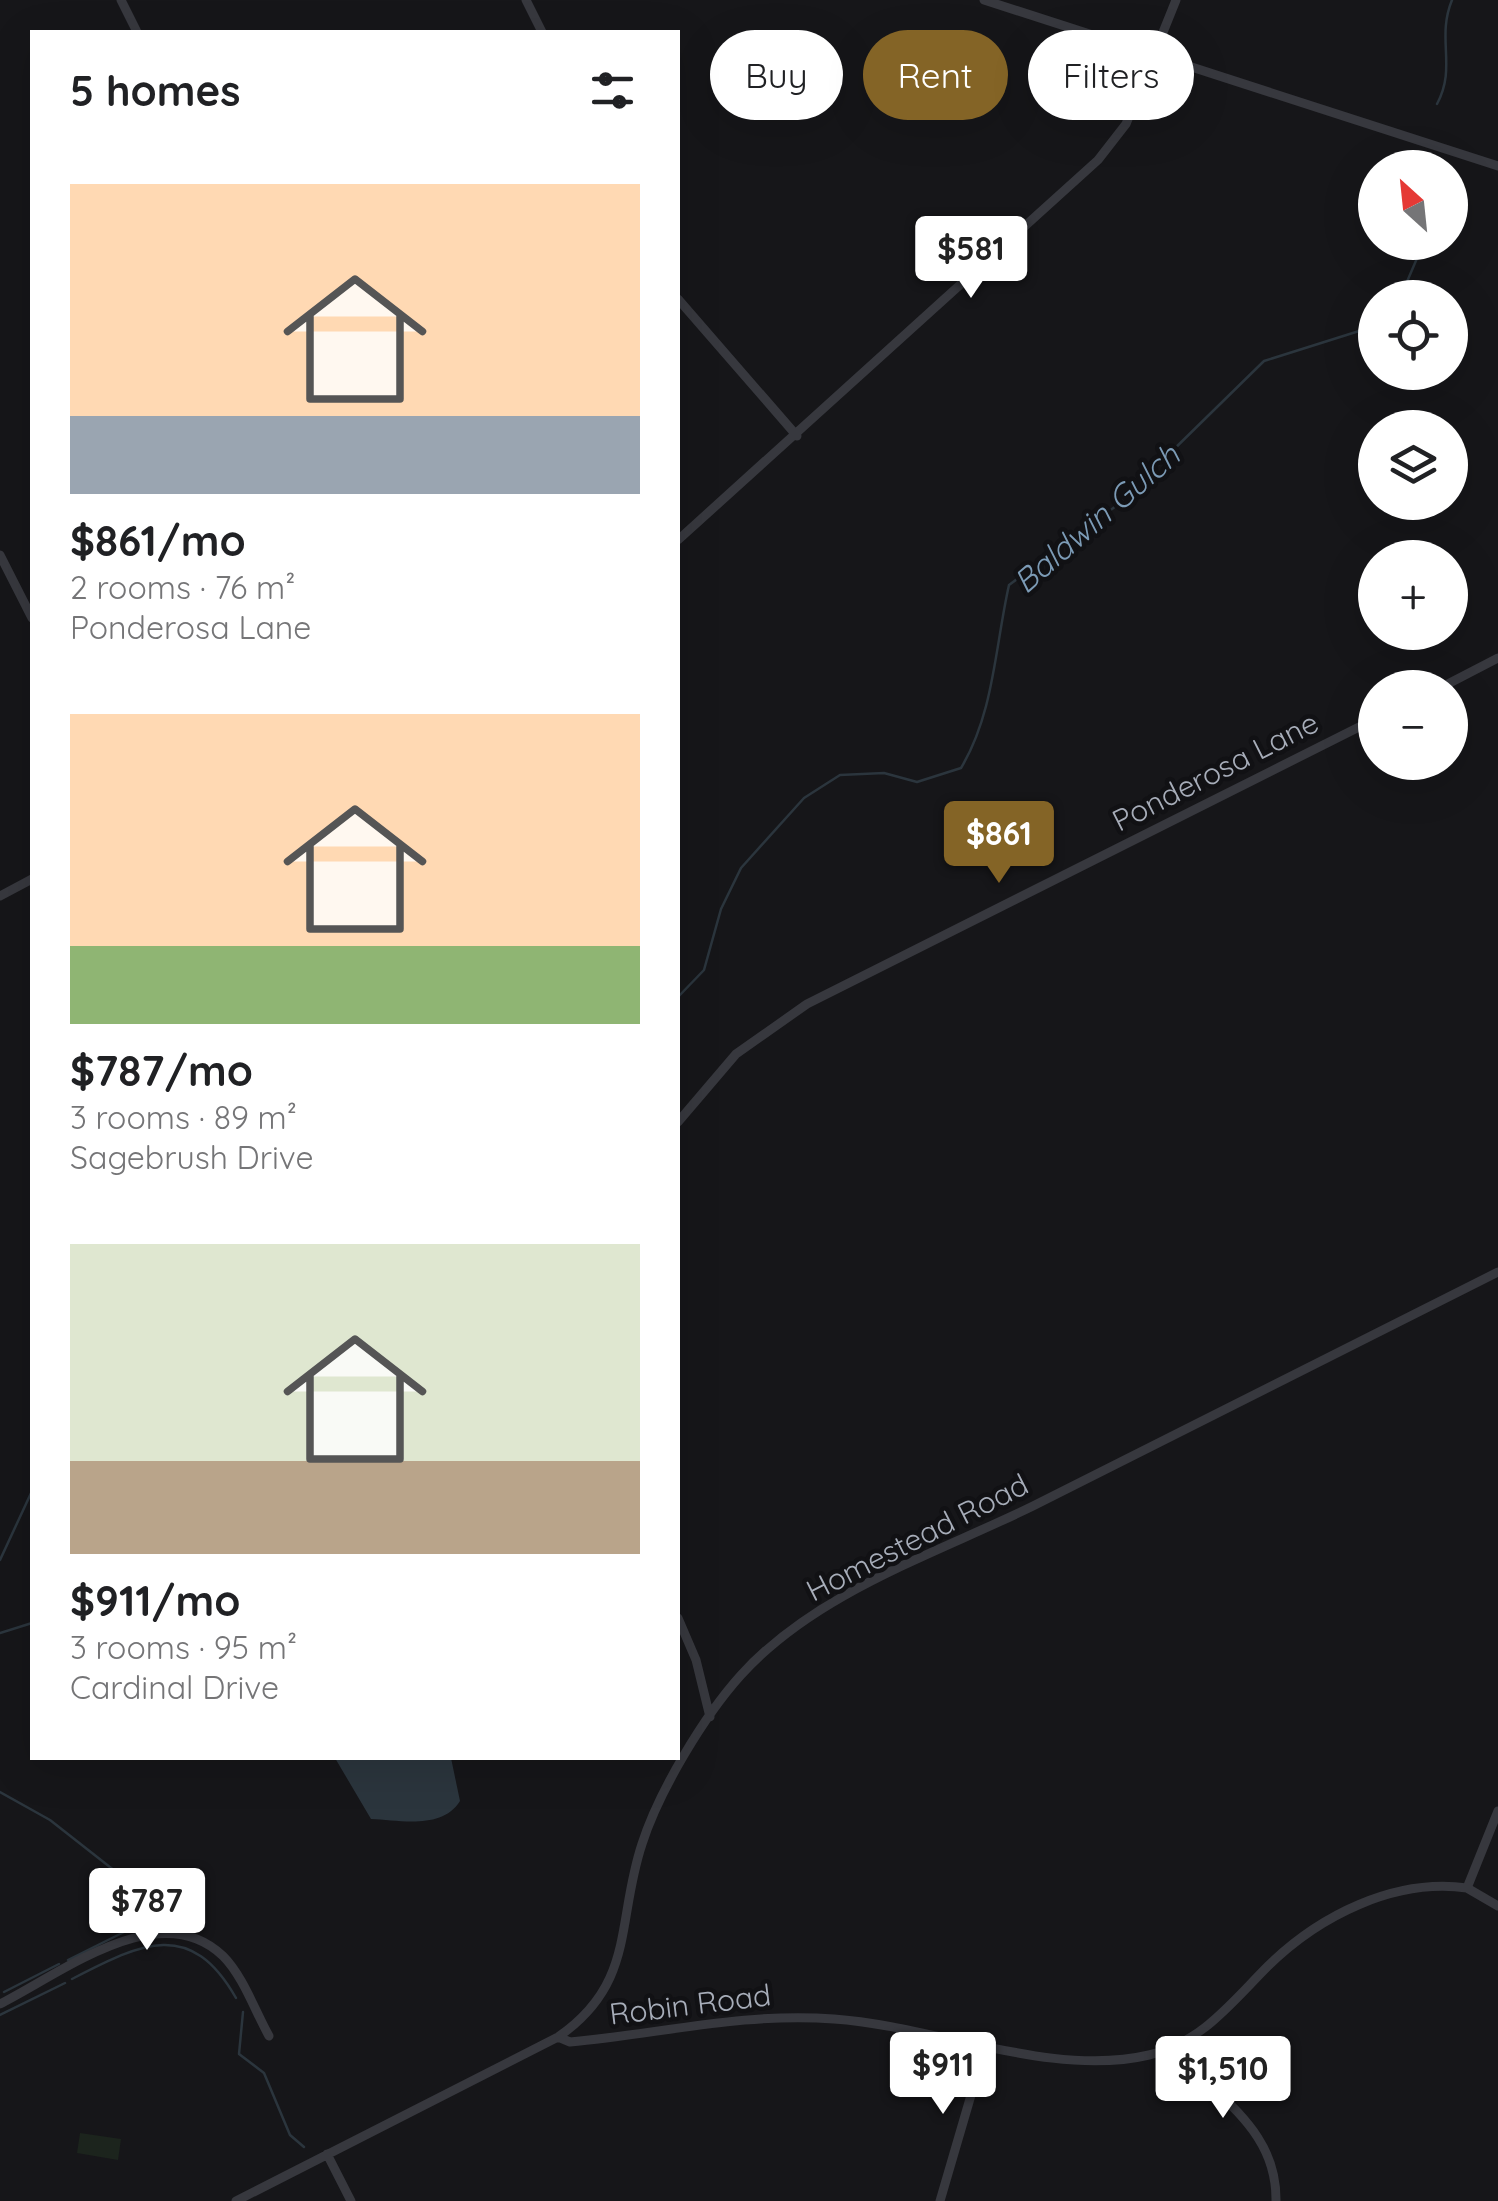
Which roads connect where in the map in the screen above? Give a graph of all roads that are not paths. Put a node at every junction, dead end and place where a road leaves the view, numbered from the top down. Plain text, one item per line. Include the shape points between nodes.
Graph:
1 (121, 0) edge
2 (526, 0) edge
3 (984, 0) edge
4 (1176, 0) edge
5 (136, 30) edge
6 (541, 30) edge
7 (1080, 30) edge
8 (1165, 30) edge
9 (1194, 66) edge
10 (1128, 120) edge
11 (1498, 166) edge
12 (680, 301) edge
13 (797, 436) junction
14 (680, 538) edge
15 (0, 554) edge
16 (30, 614) edge
17 (1498, 658) edge
18 (1468, 674) edge
19 (1358, 728) edge
20 (30, 880) edge
21 (0, 896) edge
22 (680, 1120) edge
23 (1498, 1272) edge
24 (680, 1623) edge
25 (710, 1717) junction
26 (1498, 1811) edge
27 (1467, 1888) junction
28 (1498, 1906) edge
29 (0, 2004) edge
30 (268, 2036) dead end
31 (558, 2037) junction
32 (986, 2044) junction
33 (1176, 2047) junction
34 (327, 2154) junction
35 (236, 2201) edge
36 (351, 2201) edge
37 (940, 2201) edge
38 (1276, 2201) edge

1 - 5 street
2 - 6 street
3 - 7 street
4 - 8 street
9 - 11 street
10 - 13 street via 1098,160
12 - 13 street
13 - 14 street
15 - 16 street
17 - 18 street
19 - 22 street, Ponderosa Lane via 807,1004 728,1062
20 - 21 street
23 - 25 street, Homestead Road via 844,1598 766,1650
24 - 25 street
25 - 31 street, Homestead Road via 642,1843 609,1985
26 - 27 street
27 - 28 street
27 - 33 street, Robin Road via 1406,1890 1327,1921 1282,1953 1214,2022
29 - 30 street via 134,1936 174,1931 225,1958
31 - 32 street, Robin Road via 570,2042 775,2017 856,2021
31 - 34 street, Homestead Road
32 - 33 street, Robin Road via 1089,2062
32 - 37 street
33 - 38 street via 1259,2137 1272,2162
34 - 35 street, Homestead Road
34 - 36 street

